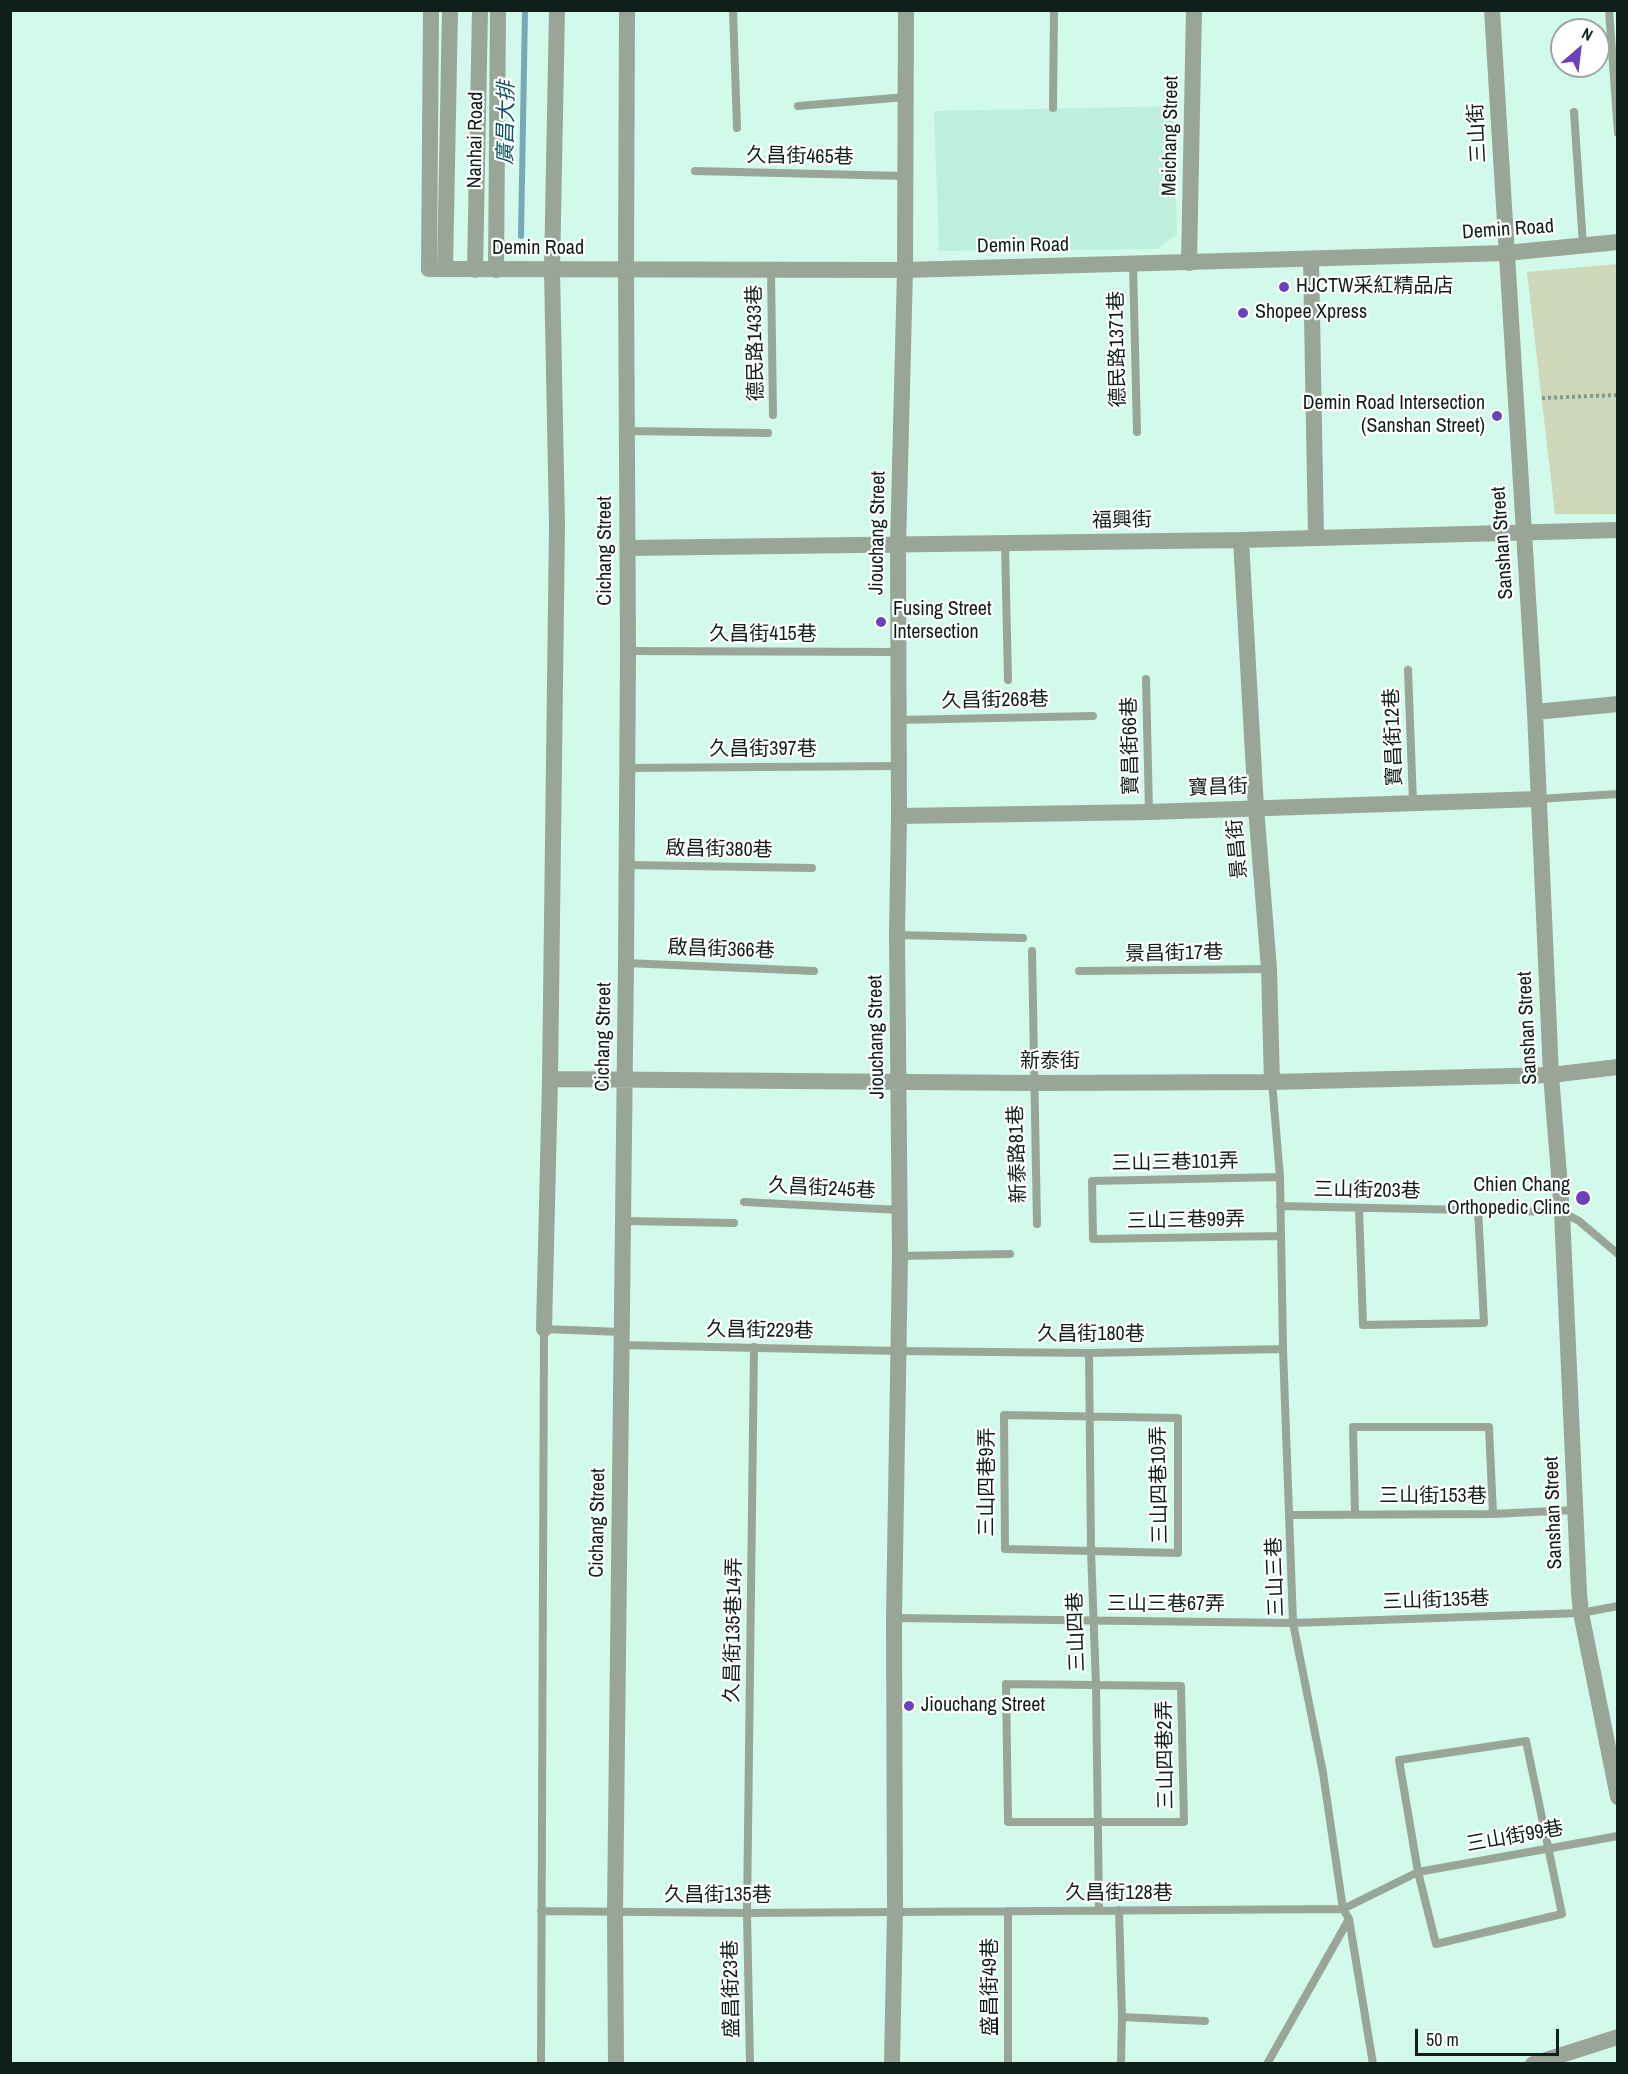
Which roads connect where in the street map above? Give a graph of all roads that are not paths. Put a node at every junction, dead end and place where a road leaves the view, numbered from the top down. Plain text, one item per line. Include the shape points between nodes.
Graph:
1 (431, 10) edge
2 (450, 10) edge
3 (480, 10) edge
4 (498, 10) edge
5 (557, 10) edge
6 (627, 10) edge
7 (733, 10) edge
8 (906, 10) edge
9 (1054, 10) edge
10 (1194, 10) edge
11 (1492, 10) edge
12 (1609, 10) edge
13 (907, 97) junction
14 (798, 106) dead end
15 (1053, 108) dead end
16 (1574, 112) dead end
17 (737, 128) dead end
18 (1617, 133) edge
19 (695, 171) dead end
20 (905, 176) junction
21 (1617, 242) edge
22 (1583, 245) junction
23 (1506, 253) junction
24 (1311, 259) junction
25 (1189, 262) junction
26 (1133, 264) junction
27 (437, 269) junction
28 (475, 270) junction
29 (496, 270) junction
30 (552, 270) junction
31 (626, 270) junction
32 (771, 270) junction
33 (905, 270) junction
34 (773, 415) dead end
35 (626, 431) junction
36 (1137, 432) dead end
37 (768, 433) dead end
38 (1617, 530) edge
39 (1523, 532) junction
40 (1316, 537) junction
41 (1241, 540) junction
42 (1005, 544) junction
43 (898, 546) junction
44 (628, 548) junction
45 (628, 651) junction
46 (898, 652) junction
47 (1408, 670) dead end
48 (1146, 679) dead end
49 (1008, 680) dead end
50 (1617, 704) edge
51 (1535, 712) junction
52 (1093, 716) dead end
53 (898, 720) junction
54 (898, 766) junction
55 (627, 768) junction
56 (1617, 794) edge
57 (1538, 799) junction
58 (1413, 802) junction
59 (1256, 808) junction
60 (1149, 812) junction
61 (899, 816) junction
62 (627, 865) junction
63 (812, 868) dead end
64 (897, 935) junction
65 (1023, 938) dead end
66 (1032, 951) dead end
67 (626, 963) junction
68 (1269, 969) junction
69 (814, 971) dead end
70 (1079, 971) dead end
71 (1617, 1066) edge
72 (1551, 1075) junction
73 (550, 1079) junction
74 (624, 1080) junction
75 (899, 1082) junction
76 (1272, 1082) junction
77 (1033, 1083) junction
78 (1280, 1177) junction
79 (744, 1202) dead end
80 (1280, 1206) junction
81 (1359, 1208) junction
82 (1478, 1209) junction
83 (899, 1210) junction
84 (1562, 1212) junction
85 (623, 1221) junction
86 (734, 1223) dead end
87 (1037, 1224) dead end
88 (1280, 1236) junction
89 (1093, 1239) joint
90 (1617, 1253) edge
91 (1010, 1254) dead end
92 (900, 1256) junction
93 (544, 1329) junction
94 (621, 1338) junction
95 (754, 1347) junction
96 (1283, 1349) junction
97 (898, 1351) junction
98 (1089, 1353) junction
99 (1089, 1415) junction
100 (1575, 1510) junction
101 (1493, 1514) junction
102 (1291, 1515) junction
103 (1355, 1515) junction
104 (1091, 1551) junction
105 (1617, 1606) edge
106 (1581, 1613) junction
107 (894, 1618) junction
108 (1092, 1621) junction
109 (1293, 1623) junction
110 (1096, 1685) junction
111 (1617, 1797) edge
112 (1098, 1823) junction
113 (1617, 1836) edge
114 (1548, 1848) junction
115 (1418, 1872) junction
116 (1343, 1909) junction
117 (1099, 1910) junction
118 (1119, 1910) junction
119 (541, 1911) junction
120 (615, 1911) junction
121 (895, 1911) junction
122 (1008, 1911) junction
123 (747, 1913) junction
124 (1349, 1919) junction
125 (1122, 2017) junction
126 (1205, 2021) dead end
127 (1617, 2037) edge
128 (541, 2064) edge
129 (616, 2064) edge
130 (750, 2064) edge
131 (892, 2064) edge
132 (1008, 2064) edge
133 (1121, 2064) edge
134 (1267, 2064) edge
135 (1373, 2064) edge
136 (1533, 2064) edge

1 - 27 street
2 - 27 street, Nanhai Road
3 - 28 street, Nanhai Road
4 - 29 street, Nanhai Road
5 - 30 street
6 - 31 street, Cichang Street
7 - 17 lane
8 - 13 street, Jiouchang Street
9 - 15 lane
10 - 25 street, Meichang Street
11 - 23 street, 三山街
12 - 18 lane
13 - 14 lane
13 - 20 street, Jiouchang Street
16 - 22 lane
19 - 20 lane, 久昌街465巷
20 - 33 street, Jiouchang Street
21 - 22 street, Demin Road
22 - 23 street, Demin Road
23 - 24 street, Demin Road
23 - 39 street, Sanshan Street
24 - 25 street, Demin Road
24 - 40 street
25 - 26 street, Demin Road
26 - 33 street, Demin Road
26 - 36 lane, 德民路1371巷
27 - 28 street, Demin Road
28 - 29 street, Demin Road
29 - 30 street, Demin Road
30 - 31 street, Demin Road
30 - 73 street via 557,525
31 - 32 street, Demin Road
31 - 35 street, Cichang Street
32 - 33 street, Demin Road
32 - 34 lane, 德民路1433巷
33 - 43 street, Jiouchang Street
35 - 37 lane
35 - 44 street, Cichang Street
38 - 39 street, 福興街
39 - 40 street, 福興街
39 - 51 street, Sanshan Street
40 - 41 street, 福興街
41 - 42 street, 福興街
41 - 59 street, 景昌街
42 - 43 street, 福興街
42 - 49 lane
43 - 44 street, 福興街
43 - 46 street, Jiouchang Street
44 - 45 street, Cichang Street
45 - 46 lane, 久昌街415巷
45 - 55 street, Cichang Street
46 - 53 street, Jiouchang Street
47 - 58 lane, 寶昌街12巷
48 - 60 lane, 寶昌街66巷
50 - 51 street
51 - 57 street, Sanshan Street
52 - 53 lane, 久昌街268巷
53 - 54 street, Jiouchang Street
54 - 55 lane, 久昌街397巷
54 - 61 street, Jiouchang Street
55 - 62 street, Cichang Street
56 - 57 lane
57 - 58 street, 寶昌街
57 - 72 street, Sanshan Street
58 - 59 street, 寶昌街
59 - 60 street, 寶昌街
59 - 68 street, 景昌街
60 - 61 street, 寶昌街
61 - 64 street, Jiouchang Street
62 - 63 lane, 啟昌街380巷
62 - 67 street, Cichang Street
64 - 65 lane
64 - 75 street, Jiouchang Street
66 - 77 lane, 新泰路81巷
67 - 69 lane, 啟昌街366巷
67 - 74 street, Cichang Street
68 - 70 lane, 景昌街17巷
68 - 76 street, 景昌街
71 - 72 street, 新泰街
72 - 76 street, 新泰街
72 - 84 street, Sanshan Street
73 - 74 street, 新泰街
73 - 93 street
74 - 75 street, 新泰街
74 - 85 street, Cichang Street
75 - 77 street, 新泰街
75 - 83 street, Jiouchang Street
76 - 77 street, 新泰街
76 - 78 lane, 三山三巷
77 - 87 lane, 新泰路81巷
78 - 80 lane, 三山三巷
78 - 89 lane, 三山三巷101弄 via 1092,1181
79 - 83 lane, 久昌街245巷
80 - 81 lane, 三山街203巷
80 - 88 lane, 三山三巷
81 - 82 lane, 三山街203巷
81 - 82 lane via 1363,1325 1484,1323
82 - 84 lane, 三山街203巷
83 - 92 street, Jiouchang Street
84 - 90 lane
84 - 100 street, Sanshan Street
85 - 86 lane
85 - 94 street, Cichang Street
88 - 89 lane, 三山三巷99弄
88 - 96 lane, 三山三巷
91 - 92 lane
92 - 97 street, Jiouchang Street
93 - 94 lane, 久昌街229巷
93 - 119 lane
94 - 95 lane, 久昌街229巷
94 - 120 street, Cichang Street
95 - 97 lane, 久昌街229巷
95 - 123 lane, 久昌街135巷14弄
96 - 98 lane, 久昌街180巷
96 - 102 lane, 三山三巷
97 - 98 lane, 久昌街180巷
97 - 107 street, Jiouchang Street
98 - 99 lane, 三山四巷
99 - 104 lane, 三山四巷
99 - 104 lane, 三山四巷9弄 via 1004,1415 1005,1549
99 - 104 lane, 三山四巷10弄 via 1178,1418 1178,1553
100 - 101 lane, 三山街153巷
100 - 106 street, Sanshan Street
101 - 103 lane, 三山街153巷
101 - 103 lane via 1489,1426 1353,1426
102 - 103 lane, 三山街153巷
102 - 109 lane, 三山三巷
104 - 108 lane, 三山四巷
105 - 106 lane, 三山街135巷
106 - 109 lane, 三山街135巷
106 - 111 street, Sanshan Street
107 - 108 lane, 三山三巷67弄
107 - 121 street, Jiouchang Street
108 - 109 lane, 三山三巷67弄
108 - 110 lane, 三山四巷
109 - 116 lane, 三山三巷 via 1323,1773
110 - 112 lane, 三山四巷
110 - 112 lane, 三山四巷2弄 via 1181,1686 1185,1822
110 - 112 lane via 1006,1684 1008,1822
112 - 117 lane, 三山四巷
113 - 114 lane, 三山街99巷
114 - 115 lane, 三山街99巷
114 - 115 lane via 1562,1914 1436,1944
114 - 115 lane via 1526,1741 1398,1760
115 - 116 lane, 三山街99巷
116 - 118 lane, 久昌街128巷
116 - 124 lane, 三山三巷
117 - 118 lane, 久昌街128巷
117 - 122 lane, 久昌街128巷
118 - 125 lane
119 - 120 lane, 久昌街135巷
119 - 128 lane
120 - 123 lane, 久昌街135巷
120 - 129 street, Cichang Street
121 - 122 lane, 久昌街128巷
121 - 123 lane, 久昌街135巷
121 - 131 street, Jiouchang Street
122 - 132 lane, 盛昌街49巷
123 - 130 lane, 盛昌街23巷
124 - 134 lane
124 - 135 lane, 三山三巷
125 - 126 lane
125 - 133 lane
127 - 136 street

